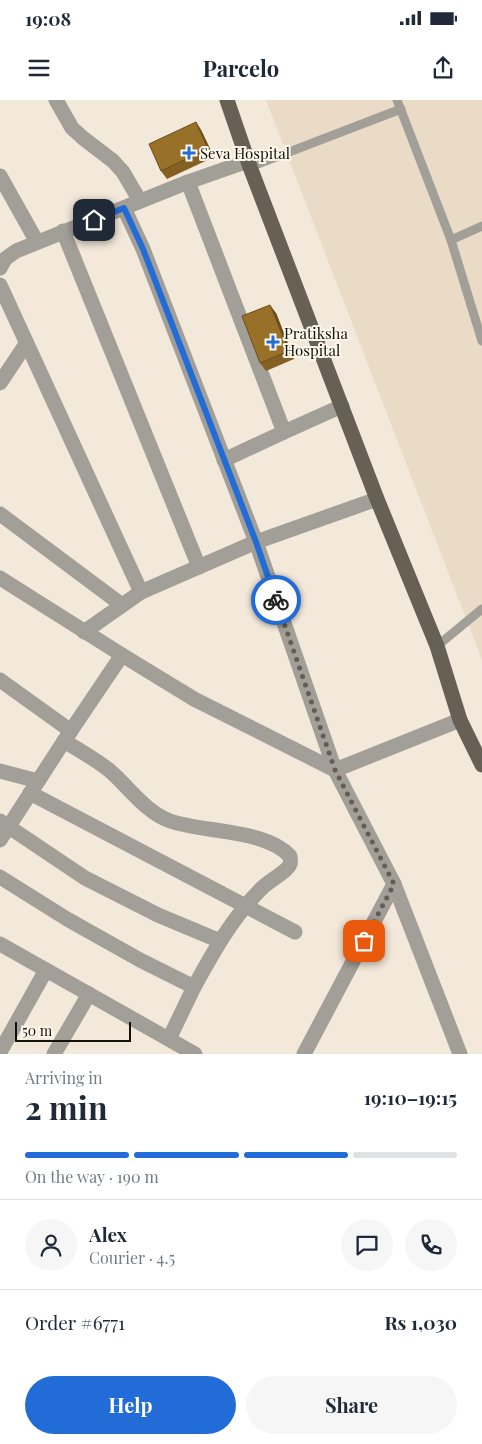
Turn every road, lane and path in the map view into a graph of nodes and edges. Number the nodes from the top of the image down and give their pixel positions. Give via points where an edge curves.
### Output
1 (56, 100) edge
2 (228, 100) edge
3 (399, 104) edge
4 (249, 164) junction
5 (0, 176) edge
6 (188, 182) junction
7 (140, 201) junction
8 (124, 208) junction
9 (482, 226) edge
10 (63, 231) junction
11 (451, 240) junction
12 (37, 242) junction
13 (0, 268) edge
14 (0, 285) edge
15 (6, 311) edge
16 (482, 341) edge
17 (26, 344) junction
18 (0, 383) edge
19 (342, 406) junction
20 (284, 432) junction
21 (224, 460) junction
22 (377, 499) junction
23 (0, 514) edge
24 (256, 542) junction
25 (199, 567) junction
26 (0, 578) edge
27 (141, 592) junction
28 (122, 605) junction
29 (482, 609) edge
30 (84, 632) junction
31 (437, 646) junction
32 (122, 655) junction
33 (0, 680) edge
34 (460, 720) junction
35 (67, 736) junction
36 (482, 765) edge
37 (0, 770) edge
38 (335, 770) junction
39 (34, 787) junction
40 (4, 824) edge
41 (0, 840) edge
42 (0, 877) edge
43 (394, 884) junction
44 (244, 906) junction
45 (295, 932) dead end
46 (220, 941) junction
47 (0, 944) edge
48 (46, 970) junction
49 (194, 987) junction
50 (88, 994) junction
51 (169, 1039) junction
52 (0, 1052) edge
53 (189, 1053) edge
54 (54, 1054) edge
55 (304, 1054) edge
56 (460, 1054) edge

1 - 7 street via 72,128 113,161
2 - 4 main road
3 - 4 lane
3 - 11 lane
4 - 6 street
4 - 19 main road
5 - 12 street
6 - 7 street
6 - 20 street
7 - 8 street
8 - 10 street
8 - 21 street via 143,249
9 - 11 lane
10 - 12 street
10 - 25 street
11 - 16 lane
12 - 13 street via 16,251 5,259
14 - 15 street
15 - 17 street
17 - 18 street
17 - 27 street
19 - 20 street
19 - 22 main road
20 - 21 street
21 - 24 street
22 - 24 street
22 - 31 main road
23 - 28 street
24 - 25 street
24 - 38 street
25 - 27 street
26 - 30 street
27 - 28 street
28 - 30 street
29 - 31 lane
30 - 32 street
31 - 34 main road
32 - 35 street
32 - 38 street via 194,699
33 - 35 street
34 - 36 main road
34 - 38 street
35 - 39 street
35 - 44 street via 156,814 189,826 267,841 290,856 286,870 265,884
37 - 39 street
38 - 43 street
39 - 40 street
39 - 44 street
40 - 41 street
40 - 46 street via 85,878 158,915
42 - 49 street via 66,919
43 - 55 street
43 - 56 street
44 - 45 street
44 - 46 street
46 - 49 street
47 - 48 street
48 - 50 street
48 - 52 street
49 - 51 street
50 - 51 street
50 - 54 street
51 - 53 street

